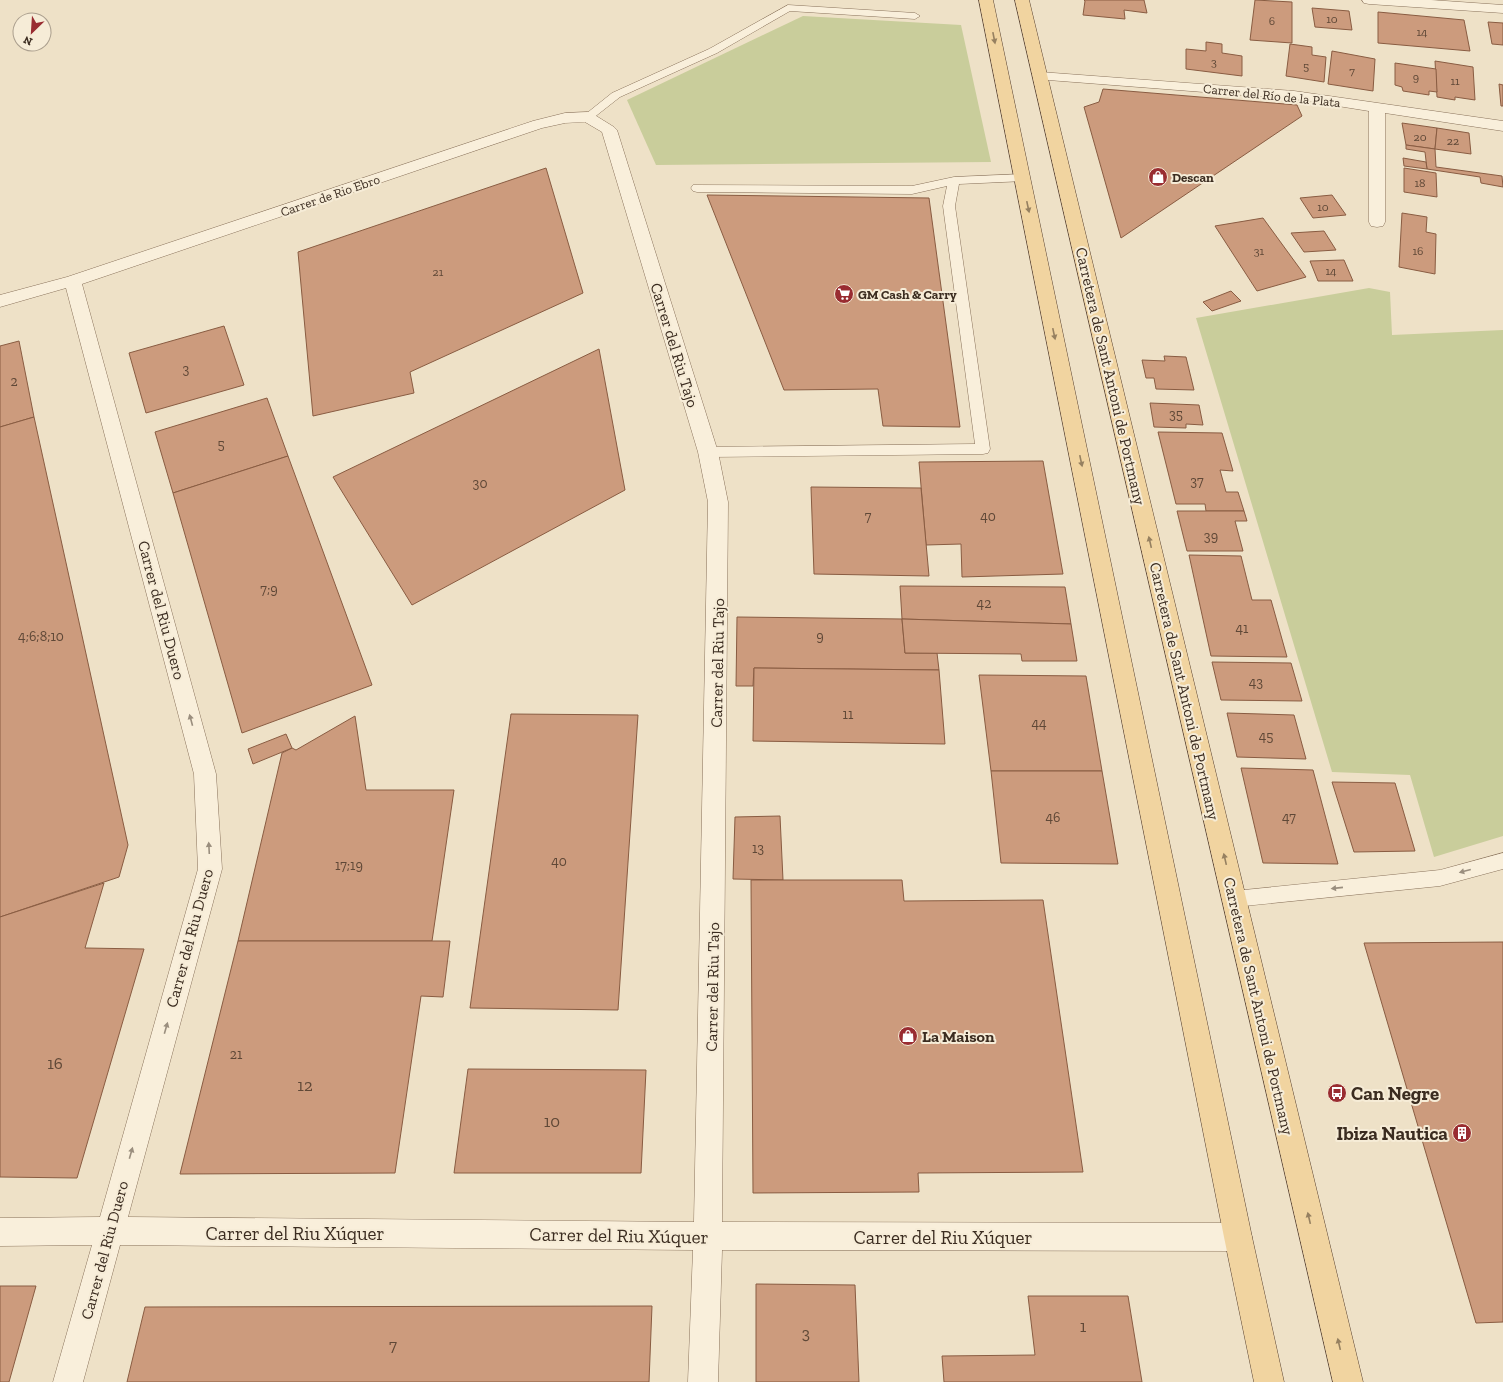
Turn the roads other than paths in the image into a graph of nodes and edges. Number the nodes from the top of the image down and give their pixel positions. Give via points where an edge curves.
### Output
1 (986, 0) edge
2 (1022, 0) edge
3 (1369, 0) edge
4 (1503, 9) edge
5 (915, 16) dead end
6 (1040, 76) junction
7 (1377, 107) junction
8 (588, 118) junction
9 (1503, 126) edge
10 (1022, 178) junction
11 (954, 181) junction
12 (696, 188) dead end
13 (1377, 222) dead end
14 (73, 281) junction
15 (0, 301) edge
16 (708, 452) junction
17 (1503, 861) edge
18 (1234, 898) junction
19 (109, 1231) junction
20 (0, 1232) edge
21 (708, 1236) junction
22 (1238, 1237) junction
23 (68, 1382) edge
24 (703, 1382) edge
25 (1269, 1382) edge
26 (1348, 1382) edge

1 -> 10 main road
2 - 6 main road, Carretera de Sant Antoni de Portmany
3 - 4 street
5 - 8 lane via 788,8 713,51 616,95
6 - 7 street, Carrer del Río de la Plata via 1294,95
18 -> 6 main road, Carretera de Sant Antoni de Portmany
7 - 9 street, Carrer del Río de la Plata
7 - 13 street
8 - 14 street, Carrer de Rio Ebro via 565,118 538,124
8 - 16 street, Carrer del Riu Tajo via 610,130
10 - 11 lane
10 -> 22 main road
11 - 12 lane via 912,190
11 - 16 lane via 949,206 983,449
14 - 15 street, Carrer de Rio Ebro
19 -> 14 street, Carrer del Riu Duero via 210,869 205,774
16 - 21 street, Carrer del Riu Tajo via 718,502 718,560
17 -> 18 lane via 1440,878
26 -> 18 main road, Carretera de Sant Antoni de Portmany
19 - 20 street, Carrer del Riu Xúquer
19 - 21 street, Carrer del Riu Xúquer
19 - 23 street, Carrer del Riu Duero
21 - 22 street, Carrer del Riu Xúquer
21 - 24 street, Carrer del Riu Tajo
22 - 25 main road

